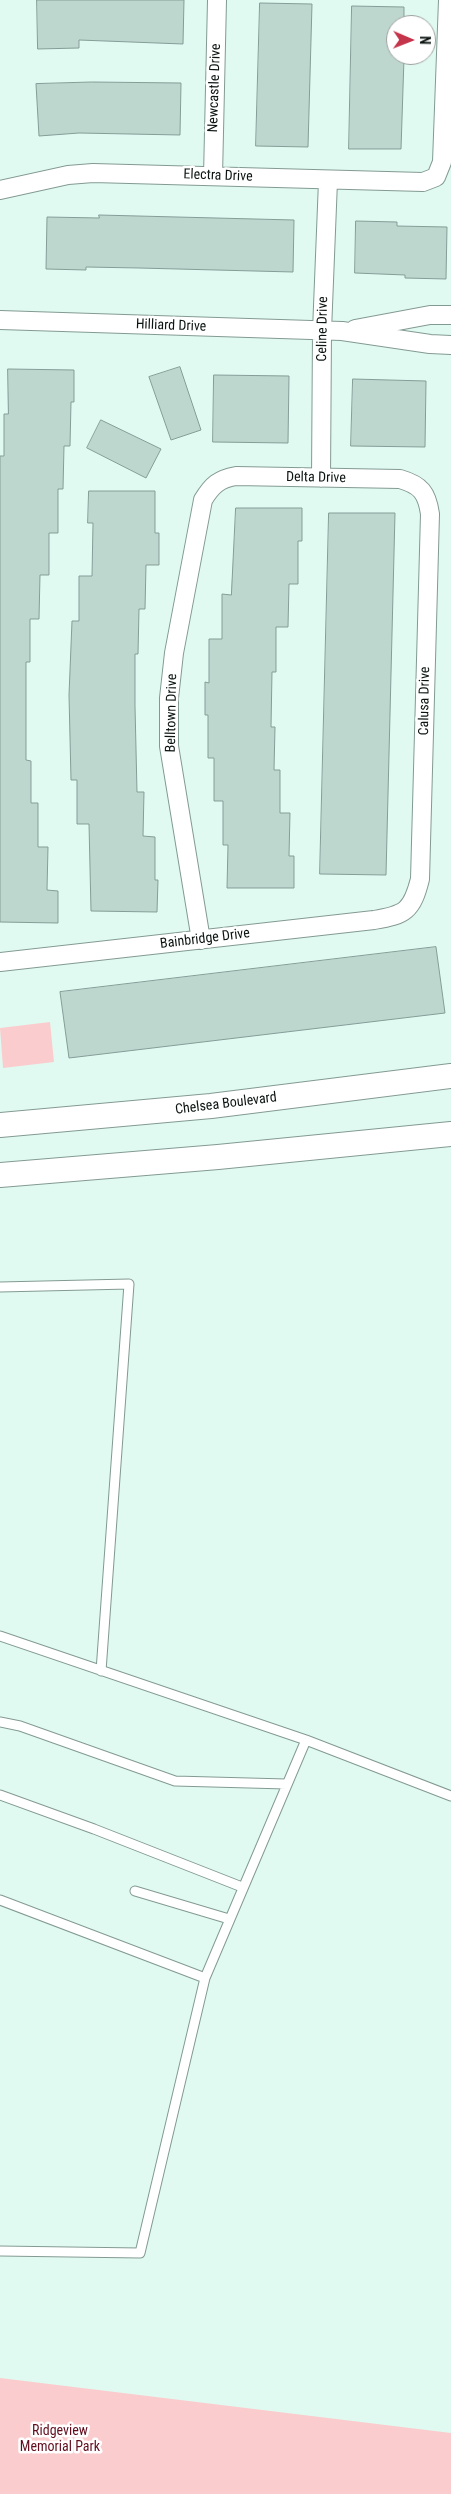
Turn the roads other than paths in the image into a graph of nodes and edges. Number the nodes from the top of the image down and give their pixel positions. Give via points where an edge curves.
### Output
1 (217, 0) edge
2 (448, 0) edge
3 (213, 176) junction
4 (328, 181) junction
5 (0, 190) edge
6 (451, 315) edge
7 (0, 320) edge
8 (322, 331) junction
9 (342, 331) junction
10 (451, 345) edge
11 (321, 478) junction
12 (210, 488) joint
13 (424, 490) joint
14 (408, 910) joint
15 (201, 940) junction
16 (0, 962) edge
17 (451, 1076) edge
18 (0, 1126) edge
19 (451, 1134) edge
20 (0, 1175) edge
21 (0, 1287) edge
22 (0, 1636) edge
23 (101, 1671) junction
24 (0, 1722) edge
25 (306, 1740) junction
26 (286, 1784) junction
27 (0, 1795) edge
28 (451, 1796) edge
29 (242, 1887) junction
30 (135, 1891) dead end
31 (0, 1900) edge
32 (229, 1919) junction
33 (205, 1978) junction
34 (0, 2251) edge

1 - 3 street, Newcastle Drive
2 - 4 street, Electra Drive via 442,162 436,177 408,183
3 - 4 street, Electra Drive
3 - 5 street, Electra Drive via 92,173
4 - 8 street, Celine Drive
6 - 9 street, Hilliard Drive via 430,315
7 - 8 street, Hilliard Drive
8 - 9 street, Hilliard Drive
8 - 11 street, Celine Drive
9 - 10 street, Hilliard Drive
11 - 12 street, Delta Drive via 236,476 220,479
11 - 13 street, Delta Drive via 400,479
12 - 15 street, Belltown Drive via 202,508 174,654 169,708 169,746
13 - 14 street, Calusa Drive via 430,514 420,879 416,897
14 - 15 street, Bainbridge Drive via 393,917
15 - 16 street, Bainbridge Drive
17 - 18 main road, Chelsea Boulevard via 203,1107
19 - 20 main road
21 - 23 lane via 129,1284
22 - 23 lane
23 - 25 lane
24 - 26 lane via 20,1726 175,1782
25 - 26 lane
25 - 28 lane
26 - 29 lane
27 - 29 lane via 94,1828
29 - 32 lane
30 - 32 lane
31 - 33 lane
32 - 33 lane
33 - 34 lane via 140,2253

